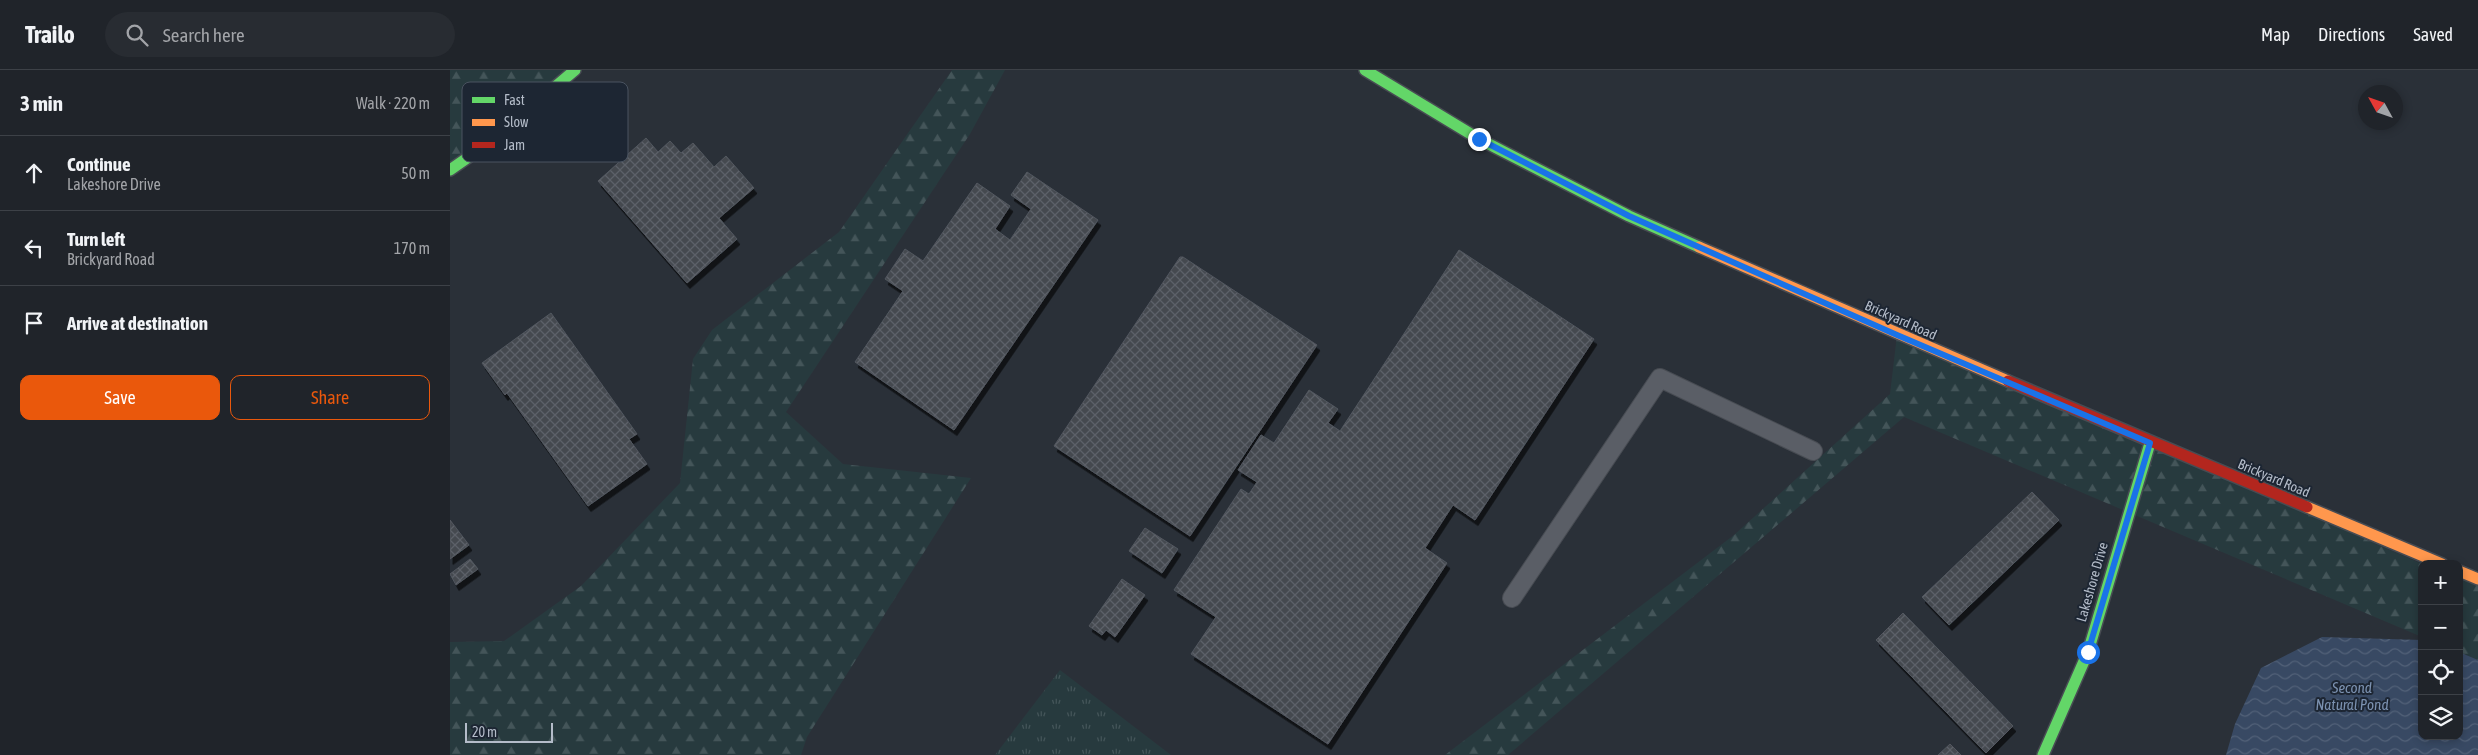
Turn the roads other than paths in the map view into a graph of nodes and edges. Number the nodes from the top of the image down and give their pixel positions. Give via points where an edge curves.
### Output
1 (575, 70) edge
2 (1366, 70) edge
3 (561, 82) edge
4 (462, 162) edge
5 (450, 170) edge
6 (2150, 443) junction
7 (1813, 452) dead end
8 (2432, 560) edge
9 (2463, 573) edge
10 (2478, 579) edge
11 (1512, 598) dead end
12 (2043, 755) edge

1 - 3 street
2 - 6 street, Brickyard Road via 1479,139 1629,216
4 - 5 street
6 - 8 street, Brickyard Road
6 - 12 street, Lakeshore Drive via 2088,652
7 - 11 lane via 1660,378
9 - 10 street

